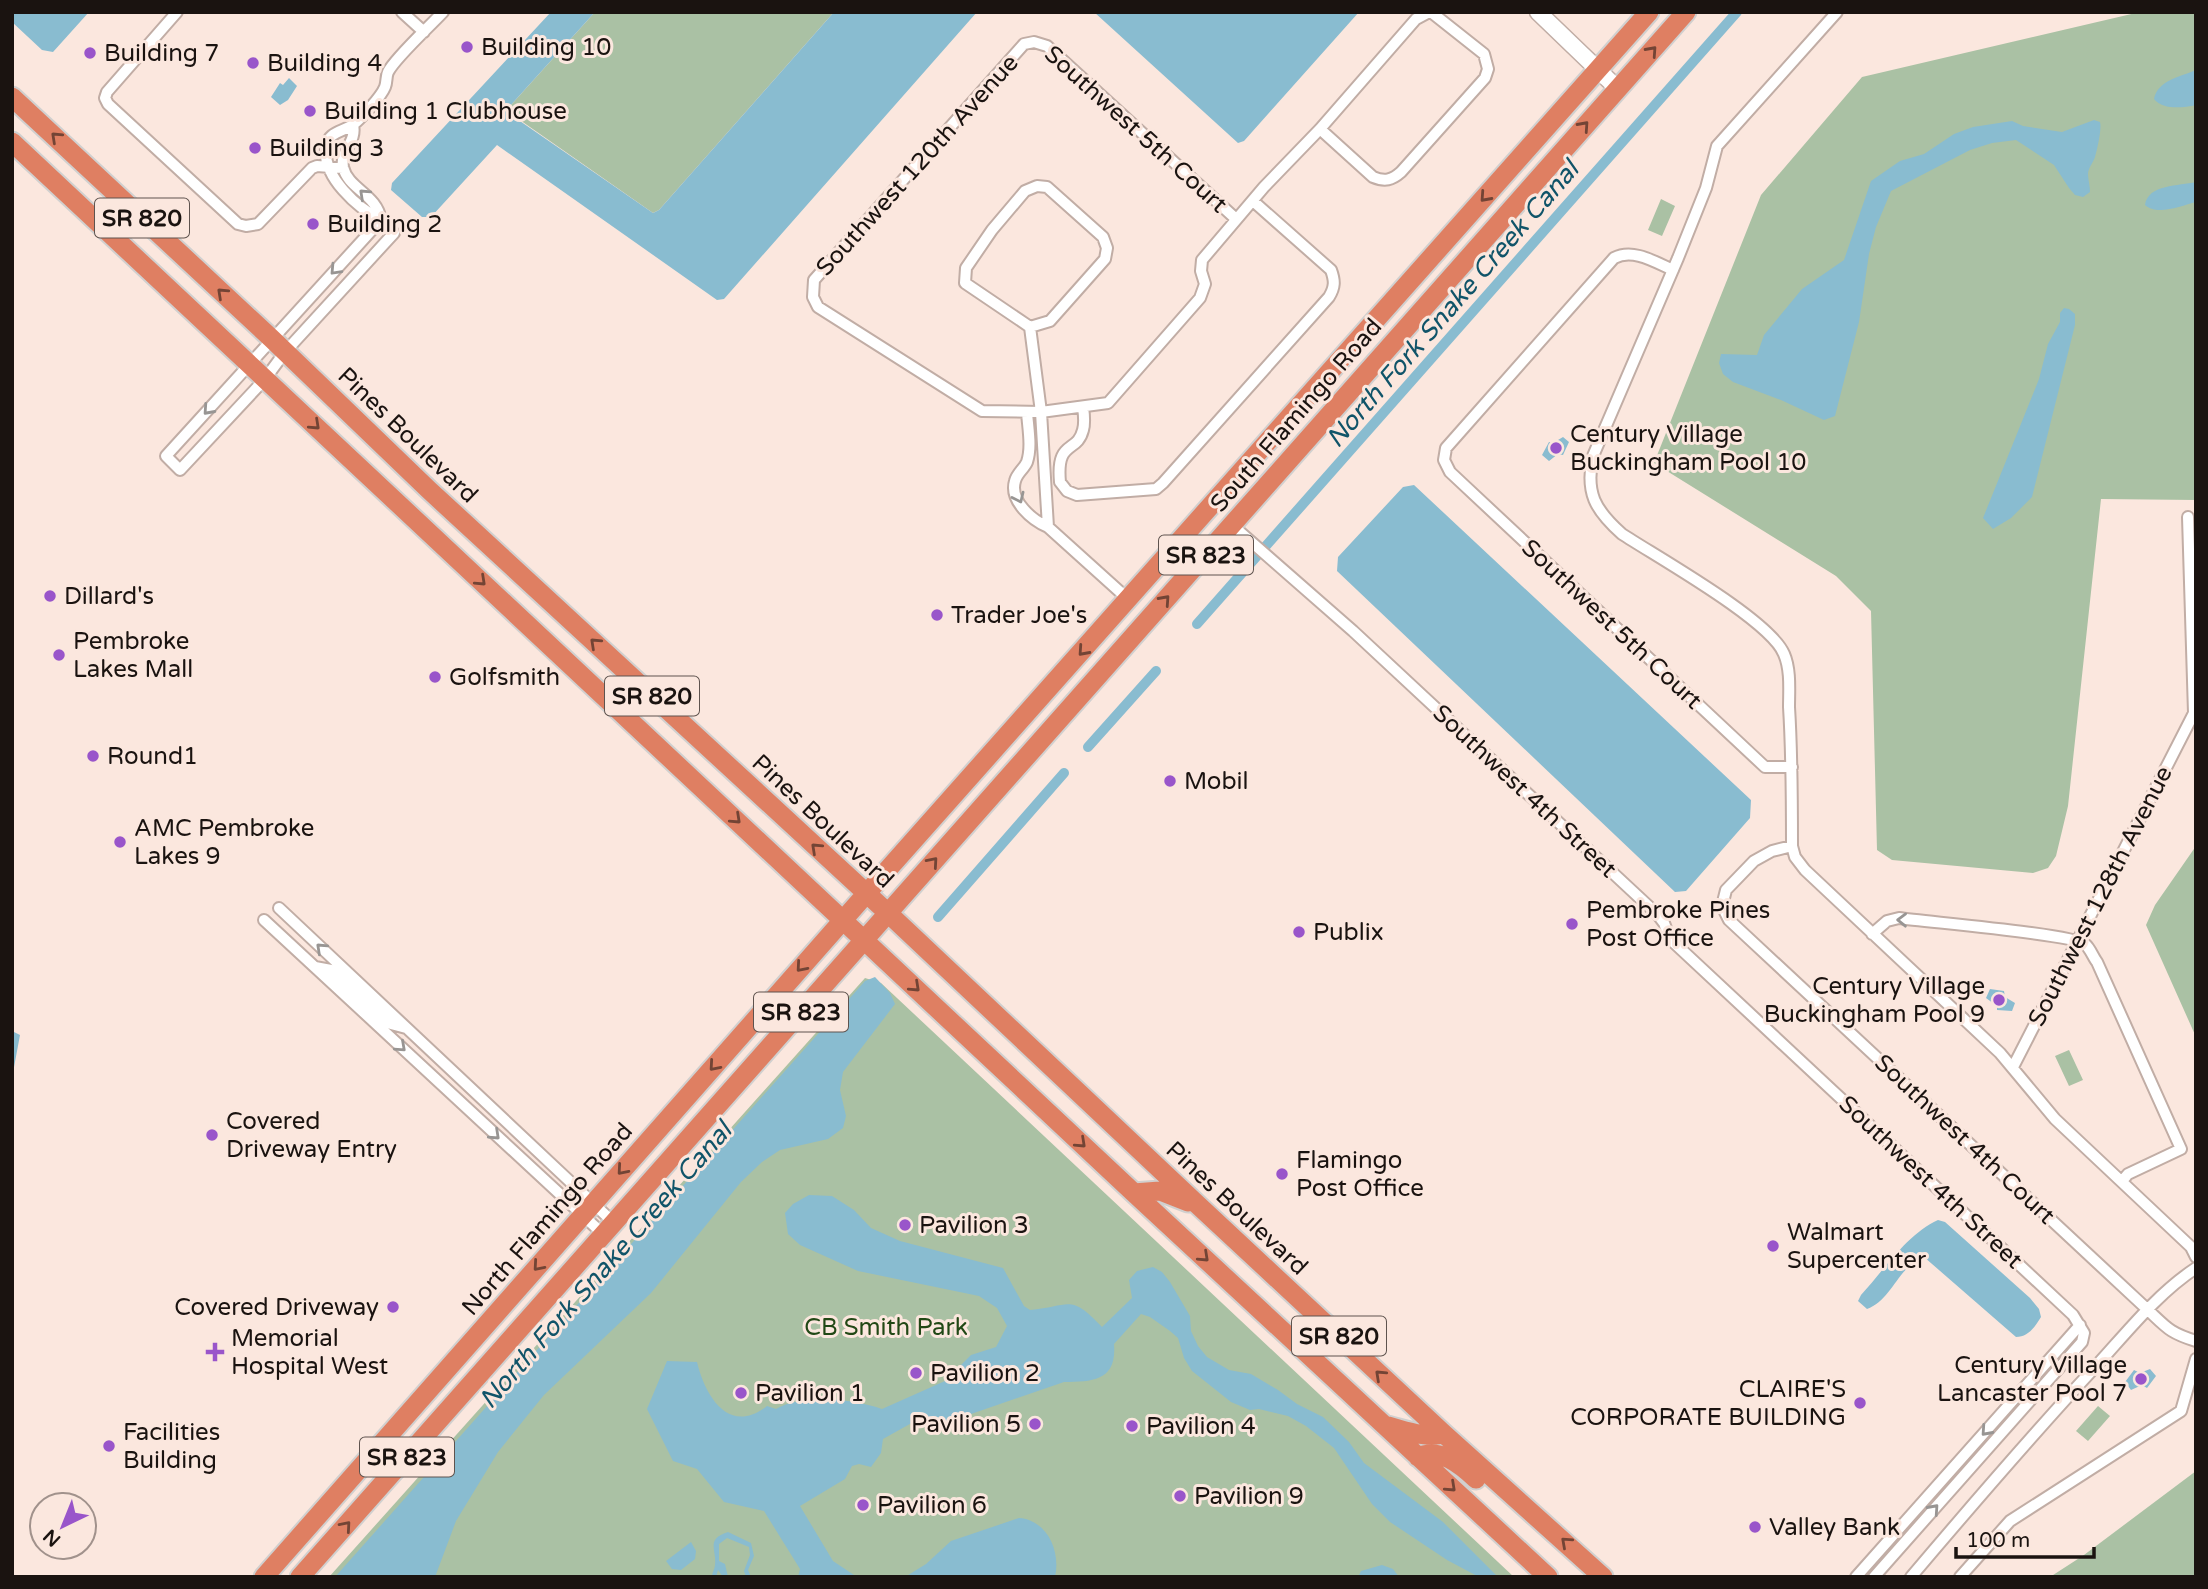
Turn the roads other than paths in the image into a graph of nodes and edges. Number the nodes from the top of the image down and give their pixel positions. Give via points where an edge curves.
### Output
1 (177, 12) edge
2 (402, 12) edge
3 (443, 12) edge
4 (1430, 12) edge
5 (1538, 12) edge
6 (1649, 12) edge
7 (1686, 12) edge
8 (1838, 12) edge
9 (424, 32) junction
10 (1034, 42) joint
11 (1598, 70) junction
12 (1618, 89) junction
13 (12, 97) edge
14 (353, 125) junction
15 (1320, 129) junction
16 (12, 142) edge
17 (329, 166) junction
18 (343, 168) junction
19 (1253, 201) junction
20 (1236, 219) junction
21 (382, 220) junction
22 (394, 233) dead end
23 (1673, 270) junction
24 (1030, 327) junction
25 (278, 345) junction
26 (250, 364) junction
27 (265, 379) junction
28 (1083, 407) junction
29 (1027, 412) junction
30 (1041, 412) junction
31 (2188, 517) dead end
32 (1232, 525) junction
33 (1048, 527) junction
34 (1129, 600) junction
35 (1047, 734) junction
36 (1792, 767) junction
37 (1792, 846) junction
38 (866, 894) junction
39 (279, 908) dead end
40 (888, 914) junction
41 (264, 920) dead end
42 (843, 920) junction
43 (1872, 934) junction
44 (865, 940) junction
45 (2078, 941) junction
46 (340, 985) junction
47 (407, 1028) junction
48 (2013, 1067) junction
49 (2122, 1181) junction
50 (1134, 1193) junction
51 (1199, 1206) junction
52 (588, 1209) junction
53 (608, 1228) junction
54 (2196, 1257) edge
55 (2196, 1268) edge
56 (2148, 1310) junction
57 (2080, 1325) junction
58 (2196, 1341) edge
59 (2196, 1359) edge
60 (1383, 1424) junction
61 (1444, 1434) junction
62 (1418, 1457) junction
63 (1529, 1508) junction
64 (264, 1577) edge
65 (300, 1577) edge
66 (1548, 1577) edge
67 (1603, 1577) edge
68 (1856, 1577) edge
69 (1874, 1577) edge
70 (1911, 1577) edge
71 (1960, 1577) edge

1 - 17 street via 107,92 108,104 238,225 258,224 307,172
2 - 9 street
3 - 9 street
4 - 15 street via 1416,19
4 - 15 street via 1479,49 1488,69 1485,78 1395,178 1381,181 1373,177
5 - 11 street
6 - 11 highway, South Flamingo Road / SR 823
12 -> 7 highway, South Flamingo Road / SR 823
8 - 23 street via 1717,146 1706,188
9 - 14 street via 387,73 385,87
10 - 20 street, Southwest 5th Court via 1047,46
10 - 29 street, Southwest 120th Avenue via 1024,44 814,280 813,297 818,307 982,411
11 - 12 street
11 -> 34 highway, South Flamingo Road / SR 823
32 -> 12 highway, South Flamingo Road / SR 823
25 -> 13 highway, Pines Boulevard / SR 820
14 - 17 street via 334,133 327,143
14 - 18 street via 354,139 343,157
15 - 19 street
16 - 26 highway, SR 820
17 - 18 street
17 - 21 street via 340,188 365,212
21 -> 18 street via 379,209
19 - 20 street
19 - 28 street via 1331,270 1335,280 1329,297 1156,489 1077,495 1067,491 1060,482 1060,459 1080,438
20 - 28 street via 1202,260 1205,284 1200,298 1108,403
21 -> 25 street
22 - 25 street
23 - 36 street via 1593,456 1589,475 1593,500 1622,534 1749,616 1775,639 1788,674
23 - 36 street, Southwest 5th Court via 1632,253 1614,258 1446,448 1444,460 1450,472 1765,767
24 - 24 street via 1050,321 1105,259 1107,248 1103,236 1047,187 1037,186 1026,191 992,230 966,268 965,283
24 - 30 street
25 - 26 street
25 - 27 street
38 -> 25 highway, Pines Boulevard / SR 820
26 - 27 highway, SR 820
26 -> 27 street via 166,456 180,470
27 -> 42 highway, SR 820
28 - 30 street
29 - 30 street
29 -> 33 street via 1028,455 1014,489 1025,510
30 - 33 street
31 - 45 street, Southwest 128th Avenue via 2194,710
35 -> 32 highway, South Flamingo Road / SR 823
32 - 57 street, Southwest 4th Street via 1372,648 1658,915 1670,939
33 - 34 street
34 - 35 highway via 1128,624 1059,701
34 -> 38 highway, South Flamingo Road / SR 823
40 -> 35 highway, South Flamingo Road / SR 823
36 - 37 street
37 - 43 street via 1805,870
37 - 56 street, Southwest 4th Court via 1754,862 1726,891 1723,906 1729,920
38 - 40 highway, Pines Boulevard / SR 820
38 - 42 highway, North Flamingo Road / SR 823
47 -> 39 street
40 - 44 highway, North Flamingo Road / SR 823
40 - 51 highway, Pines Boulevard / SR 820
41 - 46 street
42 - 44 highway, SR 820
42 -> 52 highway, North Flamingo Road / SR 823
45 -> 43 street via 1892,919
43 - 48 street
44 -> 50 highway, SR 820
44 - 53 highway, North Flamingo Road / SR 823
45 - 48 street, Southwest 128th Avenue
45 - 49 street via 2096,962 2181,1149
46 - 47 street via 383,1019
46 -> 52 street
47 - 52 street
48 - 49 street via 2055,1119
49 - 54 street
50 - 51 highway via 1160,1191
50 -> 60 highway, SR 820
61 -> 51 highway, Pines Boulevard / SR 820
52 - 53 street
52 -> 64 highway, North Flamingo Road / SR 823
65 -> 53 highway, North Flamingo Road / SR 823
55 - 56 street
56 - 58 street, Southwest 4th Court via 2170,1332
56 - 70 street via 2034,1433
57 -> 68 street
69 -> 57 street via 2082,1342
59 - 71 street via 2181,1411 2010,1521
60 - 61 highway via 1417,1434
60 - 62 highway, SR 820
61 - 63 highway, Pines Boulevard / SR 820
62 - 63 highway via 1449,1458 1511,1509
62 -> 66 highway, SR 820
67 -> 63 highway, Pines Boulevard / SR 820

